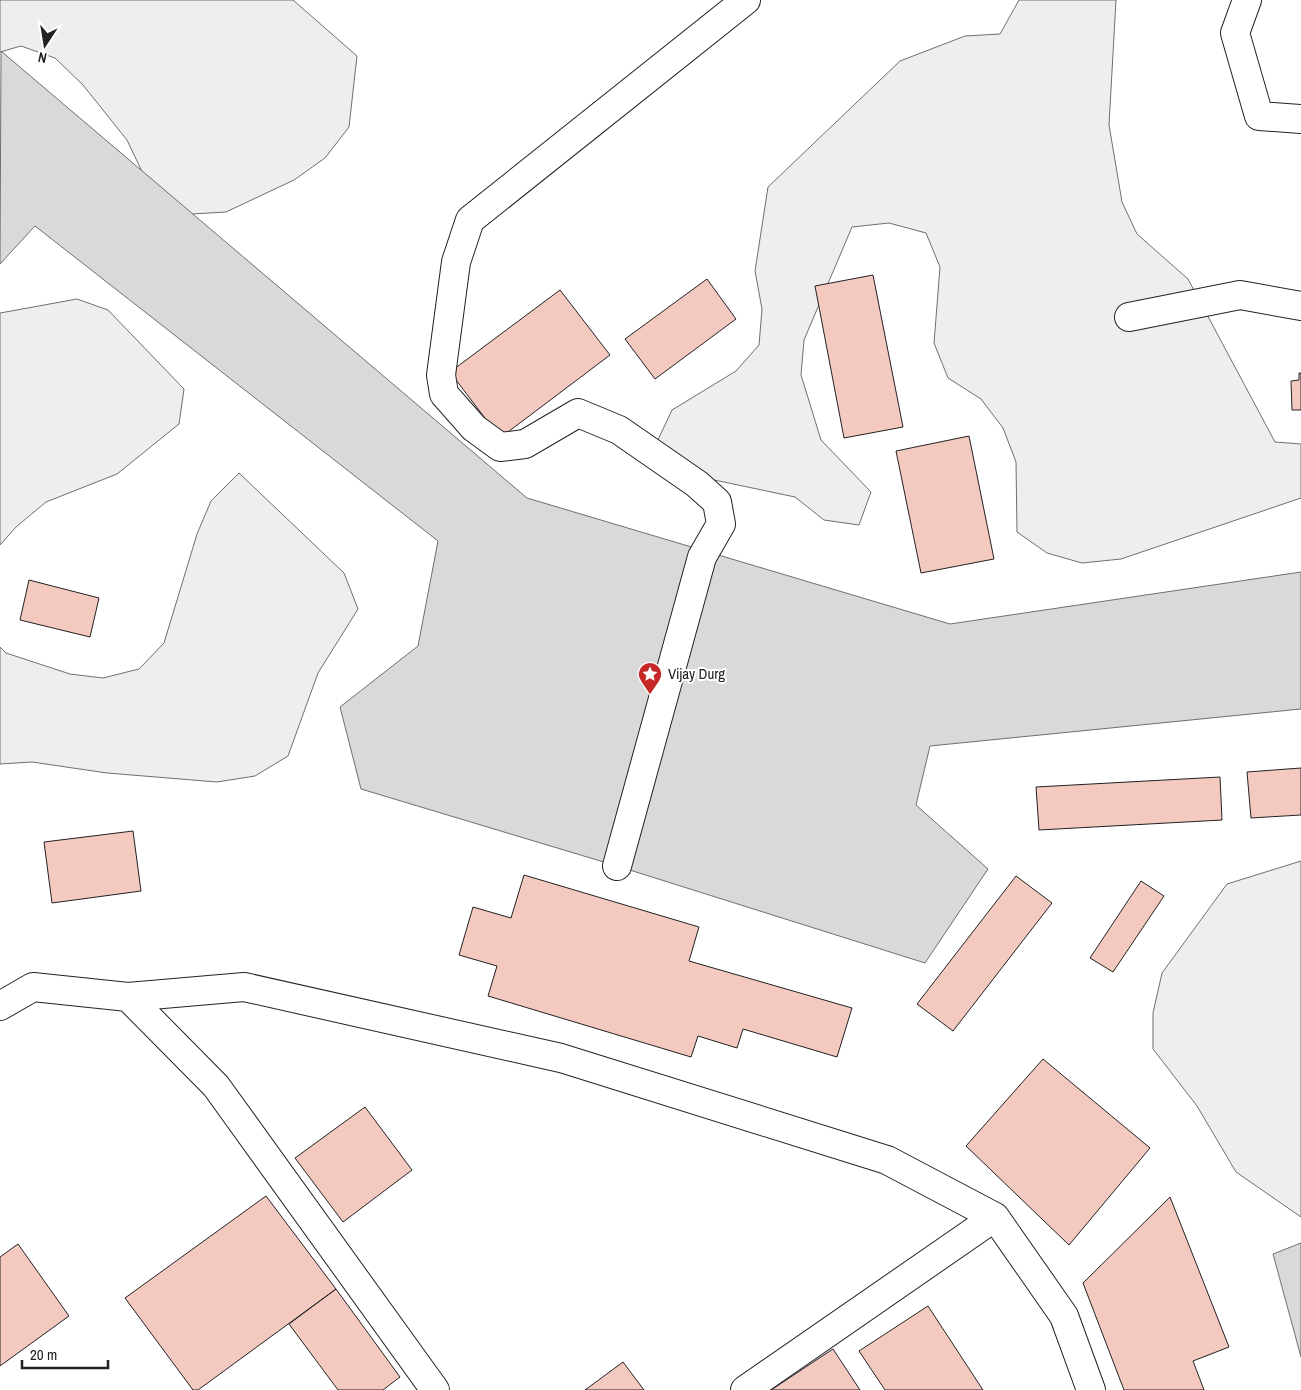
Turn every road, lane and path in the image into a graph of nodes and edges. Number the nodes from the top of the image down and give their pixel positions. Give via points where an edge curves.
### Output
1 (746, 0) edge
2 (1247, 0) edge
3 (1301, 118) edge
4 (1301, 306) edge
5 (1129, 317) dead end
6 (617, 866) dead end
7 (128, 997) junction
8 (0, 1006) edge
9 (995, 1216) junction
10 (435, 1390) edge
11 (745, 1390) edge
12 (1092, 1390) edge

1 - 6 lane via 470,220 456,262 441,376 444,394 474,428 500,447 525,444 578,413 619,430 697,484 717,502 722,524 702,556
2 - 3 lane via 1235,33 1259,116
4 - 5 lane via 1240,295
7 - 8 lane via 32,987
7 - 9 lane via 244,987 561,1058 887,1160
7 - 10 lane via 216,1086
9 - 11 lane
9 - 12 lane via 1064,1316

